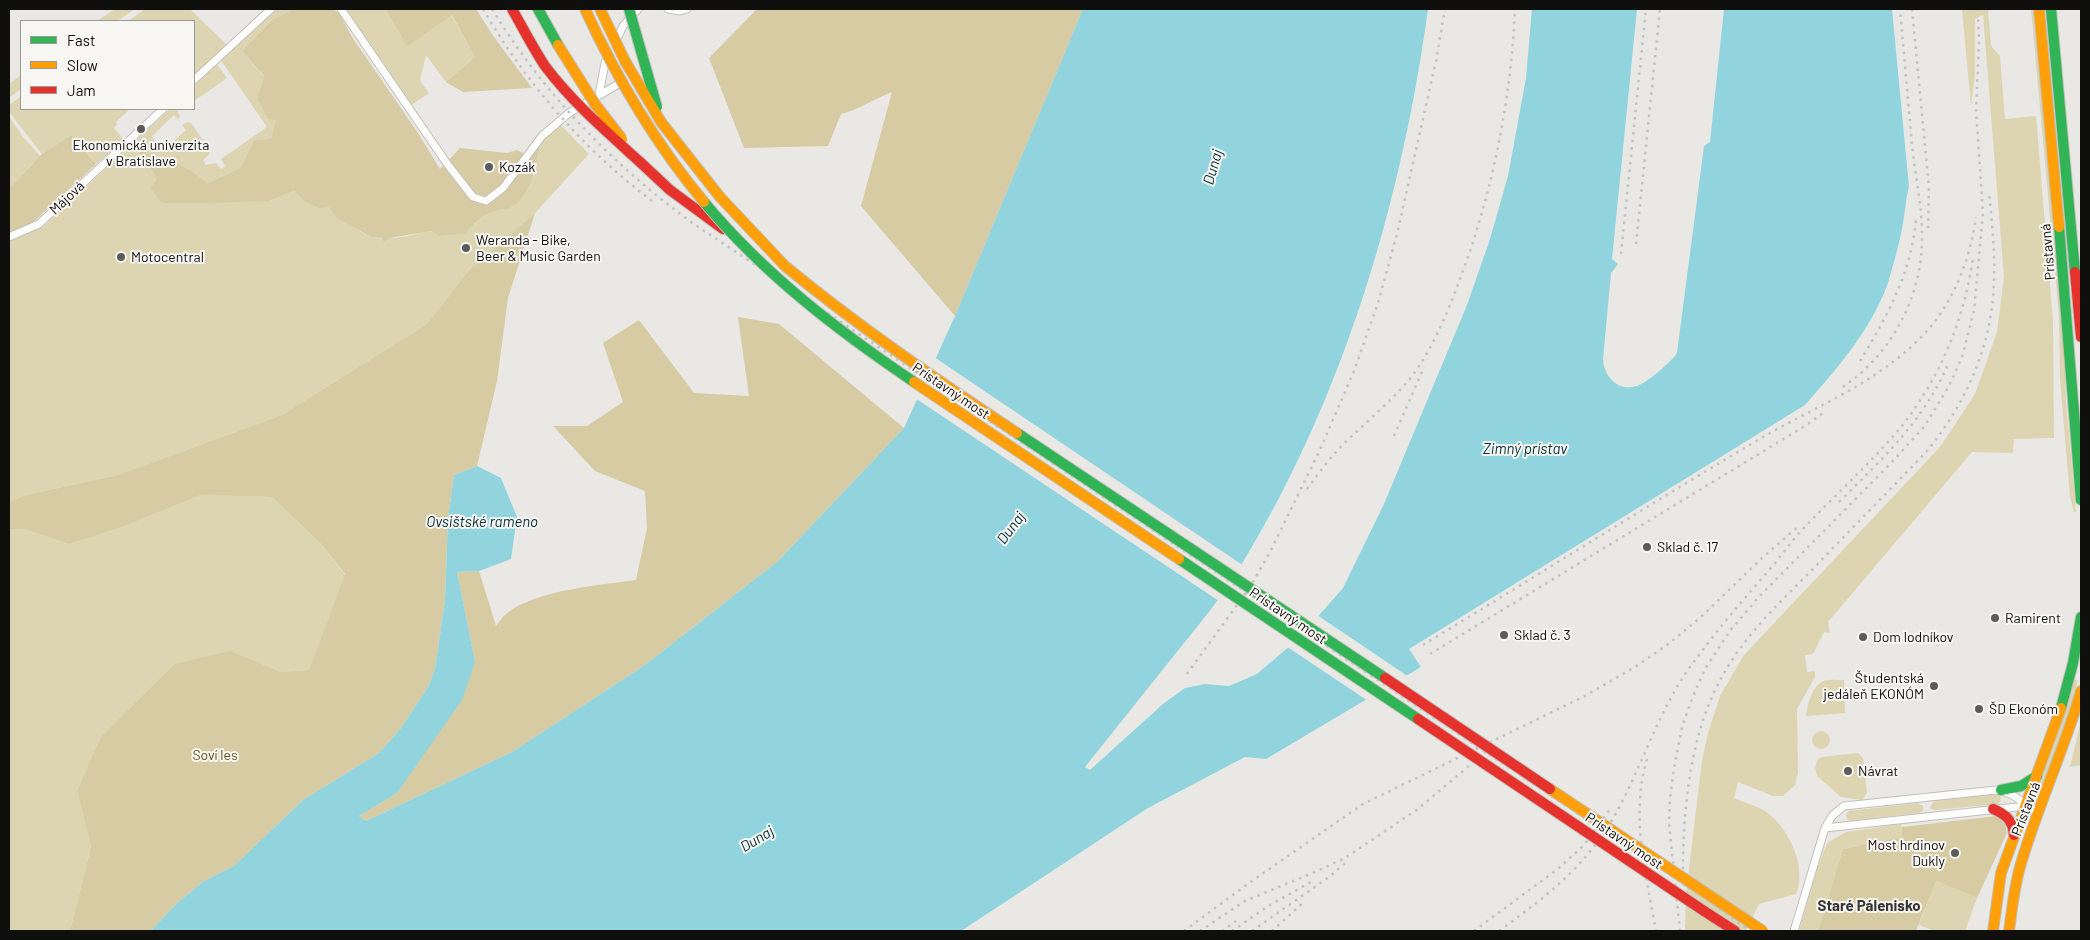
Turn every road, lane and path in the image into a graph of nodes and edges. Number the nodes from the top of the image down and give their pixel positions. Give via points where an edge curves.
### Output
1 (272, 9) edge
2 (341, 9) edge
3 (512, 9) edge
4 (538, 9) edge
5 (585, 9) edge
6 (600, 9) edge
7 (629, 9) edge
8 (638, 9) edge
9 (668, 9) edge
10 (687, 9) edge
11 (2039, 9) edge
12 (2050, 9) edge
13 (195, 79) edge
14 (620, 83) dead end
15 (599, 95) junction
16 (162, 110) edge
17 (661, 122) junction
18 (640, 162) junction
19 (9, 237) edge
20 (735, 238) junction
21 (2081, 336) edge
22 (2081, 495) edge
23 (2081, 617) edge
24 (2077, 664) edge
25 (2081, 696) edge
26 (2038, 775) junction
27 (2001, 790) junction
28 (2026, 806) junction
29 (1993, 809) junction
30 (2039, 812) junction
31 (1824, 828) junction
32 (2014, 836) junction
33 (1735, 931) edge
34 (1763, 931) edge
35 (1794, 931) edge
36 (1993, 931) edge
37 (2009, 931) edge

1 - 13 street
2 - 15 street via 473,197 486,201 503,188 542,136 569,113
3 - 18 main road, bridge via 533,46 561,84 582,109
4 - 18 main road, bridge via 595,104
5 - 20 main road, bridge via 613,69 648,129 692,189
6 - 17 main road, bridge via 625,61
7 - 17 main road, bridge
8 - 15 street via 623,26 605,63
9 - 10 street
11 - 22 main road, Prístavná
12 - 21 main road, Prístavná
14 - 15 street
16 - 19 street, Májová via 39,224
17 - 34 main road, Prístavný most, bridge via 731,211 786,266 876,338
18 - 20 main road, bridge via 670,190
20 - 33 main road, Prístavný most, bridge via 776,278 908,378
23 - 24 main road, Prístavná
24 - 26 main road, Prístavná
25 - 30 main road, Prístavná
26 - 27 main road via 2021,786
26 - 28 main road, Prístavná
27 - 28 street, Prístavná via 2016,796
27 - 31 street via 1844,806
28 - 29 street, Prístavná
28 - 30 street
28 - 32 main road, Prístavná
29 - 31 street, Prístavná
29 - 32 main road via 2009,818
30 - 37 main road, Prístavná via 2020,864
31 - 35 street
32 - 36 main road, Prístavná via 2001,872

